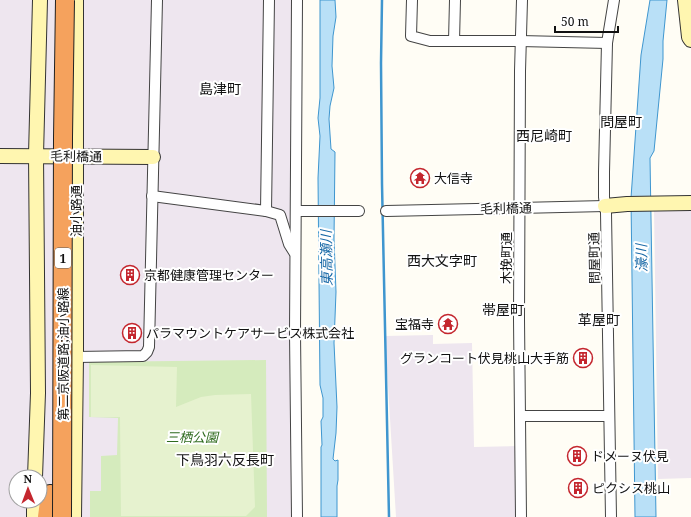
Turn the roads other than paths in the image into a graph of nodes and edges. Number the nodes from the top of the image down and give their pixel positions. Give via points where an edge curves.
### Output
1 (40, 0) edge
2 (53, 0) edge
3 (65, 0) edge
4 (76, 0) edge
5 (157, 0) edge
6 (269, 0) edge
7 (297, 0) edge
8 (412, 0) edge
9 (455, 0) edge
10 (522, 0) edge
11 (614, 0) edge
12 (687, 7) edge
13 (691, 40) edge
14 (454, 41) junction
15 (520, 41) junction
16 (607, 43) junction
17 (36, 155) junction
18 (0, 156) edge
19 (76, 156) junction
20 (152, 157) junction
21 (152, 196) junction
22 (691, 203) edge
23 (605, 206) junction
24 (520, 208) junction
25 (266, 211) junction
26 (298, 211) junction
27 (357, 211) dead end
28 (386, 211) dead end
29 (295, 254) junction
30 (76, 357) junction
31 (520, 416) junction
32 (609, 416) junction
33 (35, 469) edge
34 (49, 496) edge
35 (34, 517) edge
36 (48, 517) edge
37 (63, 517) edge
38 (74, 517) edge
39 (297, 517) edge
40 (521, 517) edge
41 (611, 517) edge

1 - 17 street
2 - 34 highway, 第二京阪道路;油小路線 / 1
3 - 34 highway, 第二京阪道路;油小路線 / 1, bridge via 63,137
4 - 19 street, 油小路通
5 - 20 street
6 - 25 street
7 - 26 street
8 - 14 street via 411,36 430,41
9 - 14 street
10 - 15 street, 木挽町通
11 - 16 street, 問屋町通
12 - 13 street
14 - 15 street
15 - 16 street
15 - 24 street, 木挽町通
16 - 23 street, 問屋町通
17 - 18 street, 毛利橋通
17 - 19 street, 毛利橋通
17 - 33 street via 38,393
19 - 20 street, 毛利橋通
19 - 30 street, 油小路通
20 - 21 street
21 - 25 street
21 - 30 street via 147,352 143,356
22 - 23 street, 毛利橋通
23 - 24 street, 毛利橋通
23 - 32 street, 問屋町通
24 - 28 street, 毛利橋通
24 - 31 street, 木挽町通
25 - 29 street via 280,215 289,244
26 - 27 street
26 - 29 street
29 - 39 street
30 - 38 street, 油小路通
31 - 32 street
31 - 40 street, 木挽町通
32 - 41 street, 問屋町通
34 - 35 street
34 - 36 highway, 第二京阪道路;油小路線 / 1
34 - 37 highway, 第二京阪道路;油小路線 / 1, bridge

